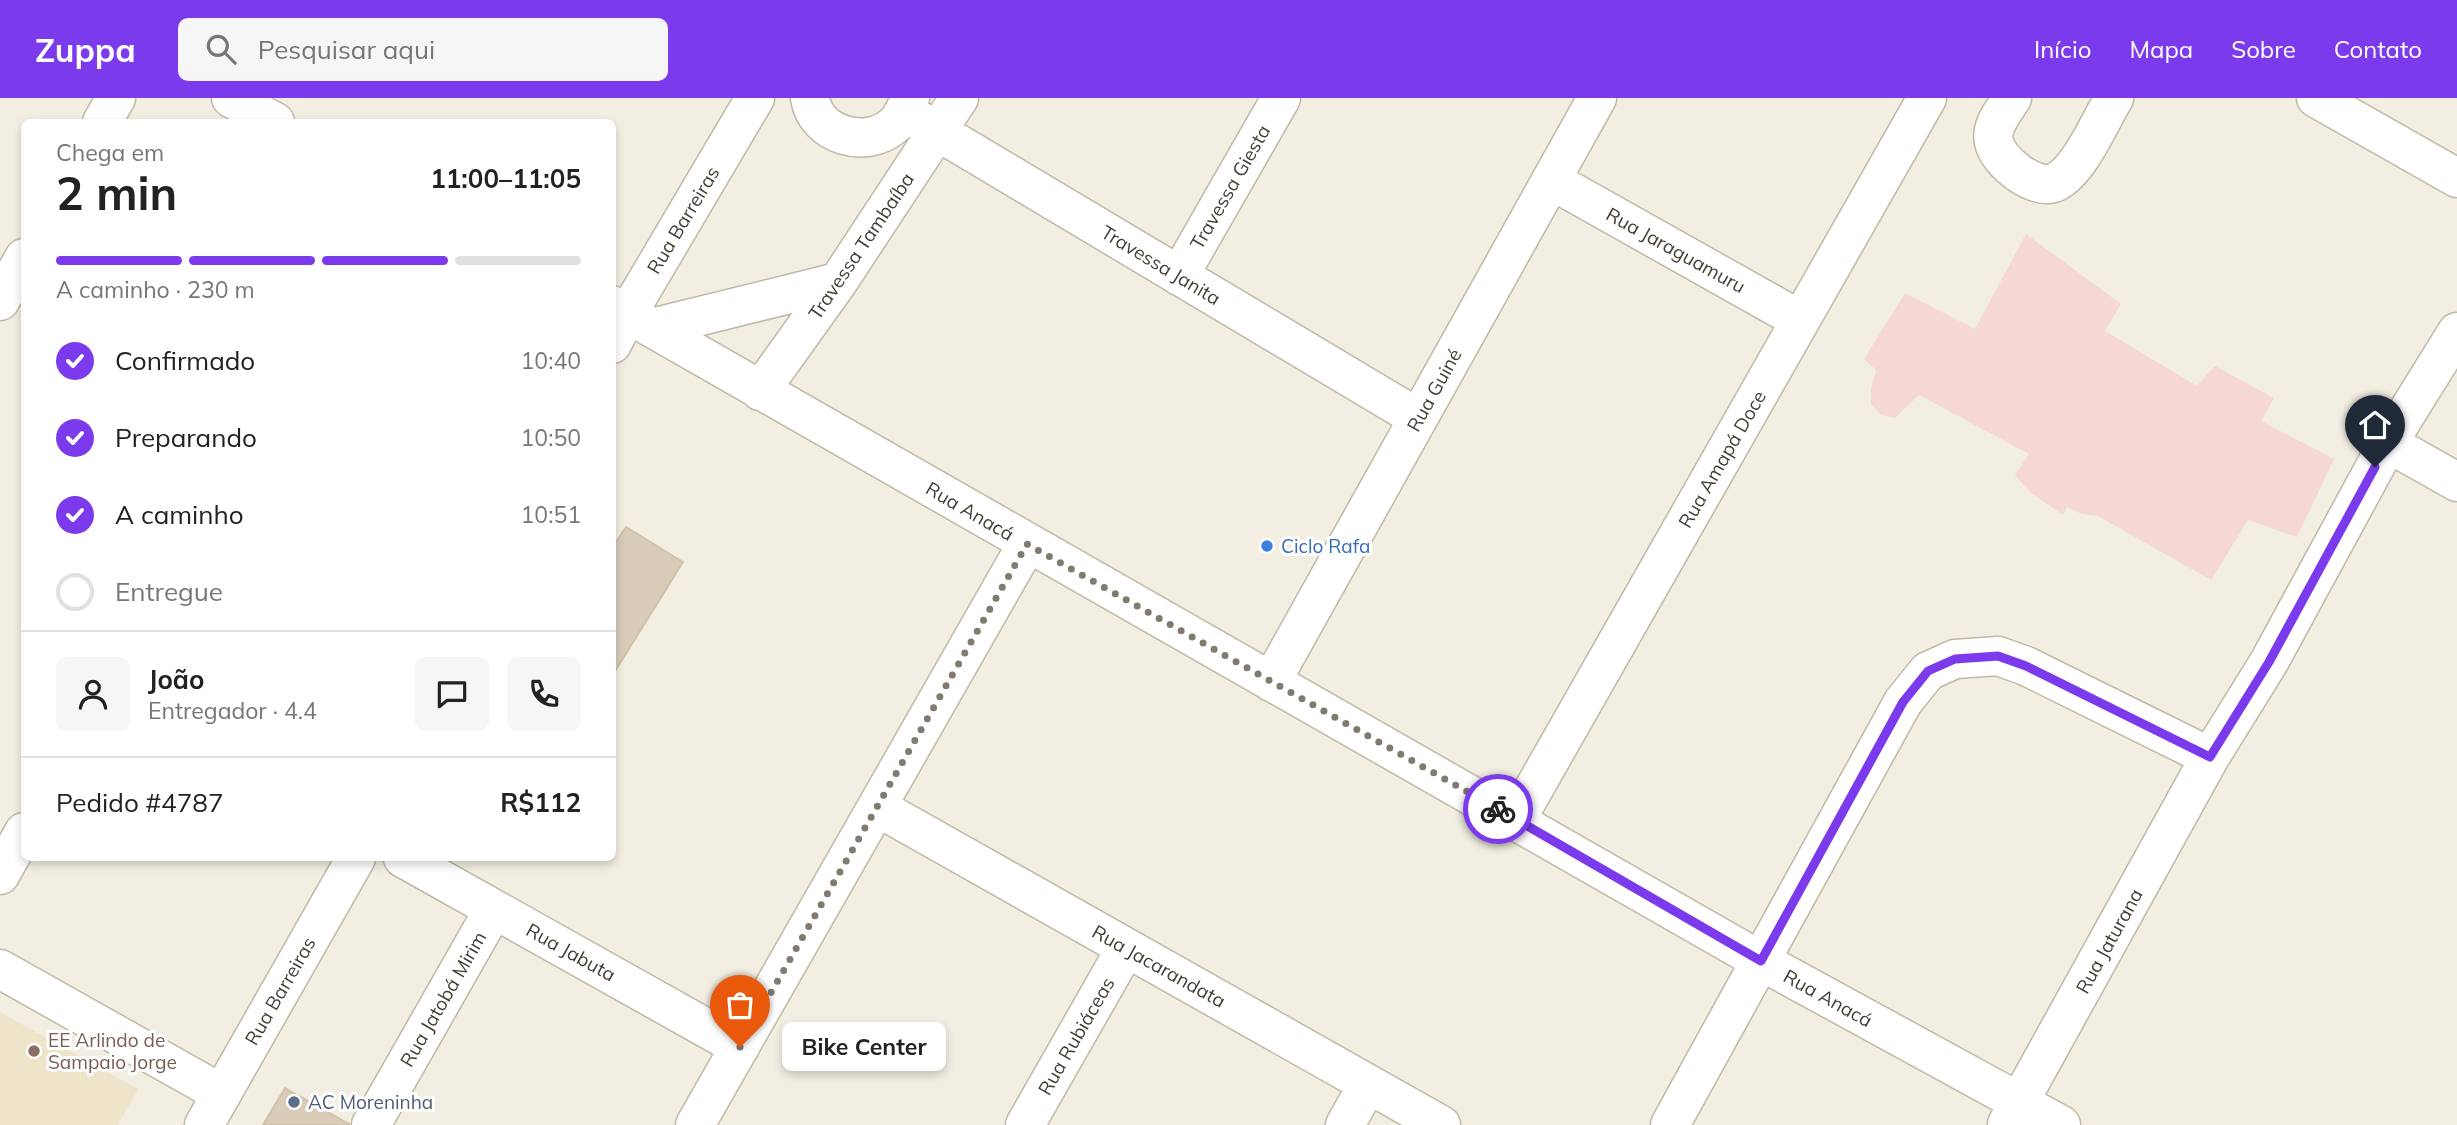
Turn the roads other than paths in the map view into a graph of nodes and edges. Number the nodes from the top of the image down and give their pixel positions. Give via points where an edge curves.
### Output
1 (116, 98) edge
2 (231, 98) edge
3 (755, 98) edge
4 (810, 98) edge
5 (959, 98) edge
6 (1280, 98) edge
7 (1597, 98) edge
8 (1927, 98) edge
9 (2012, 98) edge
10 (2114, 98) edge
11 (2316, 98) edge
12 (917, 114) edge
13 (104, 119) edge
14 (270, 119) edge
15 (2457, 178) edge
16 (1551, 180) junction
17 (21, 263) edge
18 (1179, 276) junction
19 (838, 282) junction
20 (0, 301) edge
21 (1800, 320) junction
22 (626, 323) edge
23 (2457, 332) edge
24 (760, 391) junction
25 (1418, 418) junction
26 (2388, 443) junction
27 (2457, 482) edge
28 (1027, 544) junction
29 (1271, 682) junction
30 (2210, 757) junction
31 (877, 807) junction
32 (1517, 820) junction
33 (21, 837) edge
34 (354, 861) edge
35 (407, 861) edge
36 (0, 875) edge
37 (494, 909) junction
38 (1126, 948) junction
39 (1761, 961) junction
40 (0, 969) edge
41 (740, 1047) junction
42 (1368, 1084) junction
43 (213, 1109) edge
44 (2014, 1114) edge
45 (371, 1125) edge
46 (695, 1125) edge
47 (1025, 1125) edge
48 (1345, 1125) edge
49 (1441, 1125) edge
50 (1670, 1125) edge
51 (2061, 1125) edge

1 - 13 street
2 - 14 street
3 - 22 street, Rua Barreiras
4 - 12 street via 819,119 849,137 881,134
5 - 12 street, Travessa Tambaíba
6 - 18 street, Travessa Giesta
7 - 16 street, Rua Guiné
8 - 21 street, Rua Amapá Doce
9 - 10 street via 1994,128 2001,157 2032,181 2053,184 2070,173
11 - 15 street
12 - 18 street, Travessa Janita
12 - 19 street, Travessa Tambaíba
16 - 21 street, Rua Jaraguamuru
16 - 25 street, Rua Guiné
17 - 20 street
18 - 25 street, Travessa Janita
19 - 22 street
19 - 24 street, Travessa Tambaíba
21 - 32 street, Rua Amapá Doce
22 - 24 street, Rua Anacá
23 - 26 street, Rua Jaturana
24 - 28 street, Rua Anacá
25 - 29 street, Rua Guiné
26 - 27 street
26 - 30 street, Rua Jaturana via 2269,662
28 - 29 street, Rua Anacá
28 - 31 street
29 - 32 street, Rua Anacá
30 - 39 street via 1998,656 1955,659 1928,671 1903,702
30 - 44 street, Rua Jaturana
31 - 38 street, Rua Jacarandata
31 - 41 street
32 - 39 street, Rua Anacá
33 - 36 street
34 - 43 street, Rua Barreiras
35 - 37 street, Rua Jabuta
37 - 41 street, Rua Jabuta
37 - 45 street, Rua Jatobá Mirim
38 - 42 street, Rua Jacarandata
38 - 47 street, Rua Rubiáceas
39 - 44 street, Rua Anacá
39 - 50 street
40 - 43 street
41 - 46 street
42 - 48 street
42 - 49 street, Rua Jacarandata
44 - 51 street, Rua Anacá

